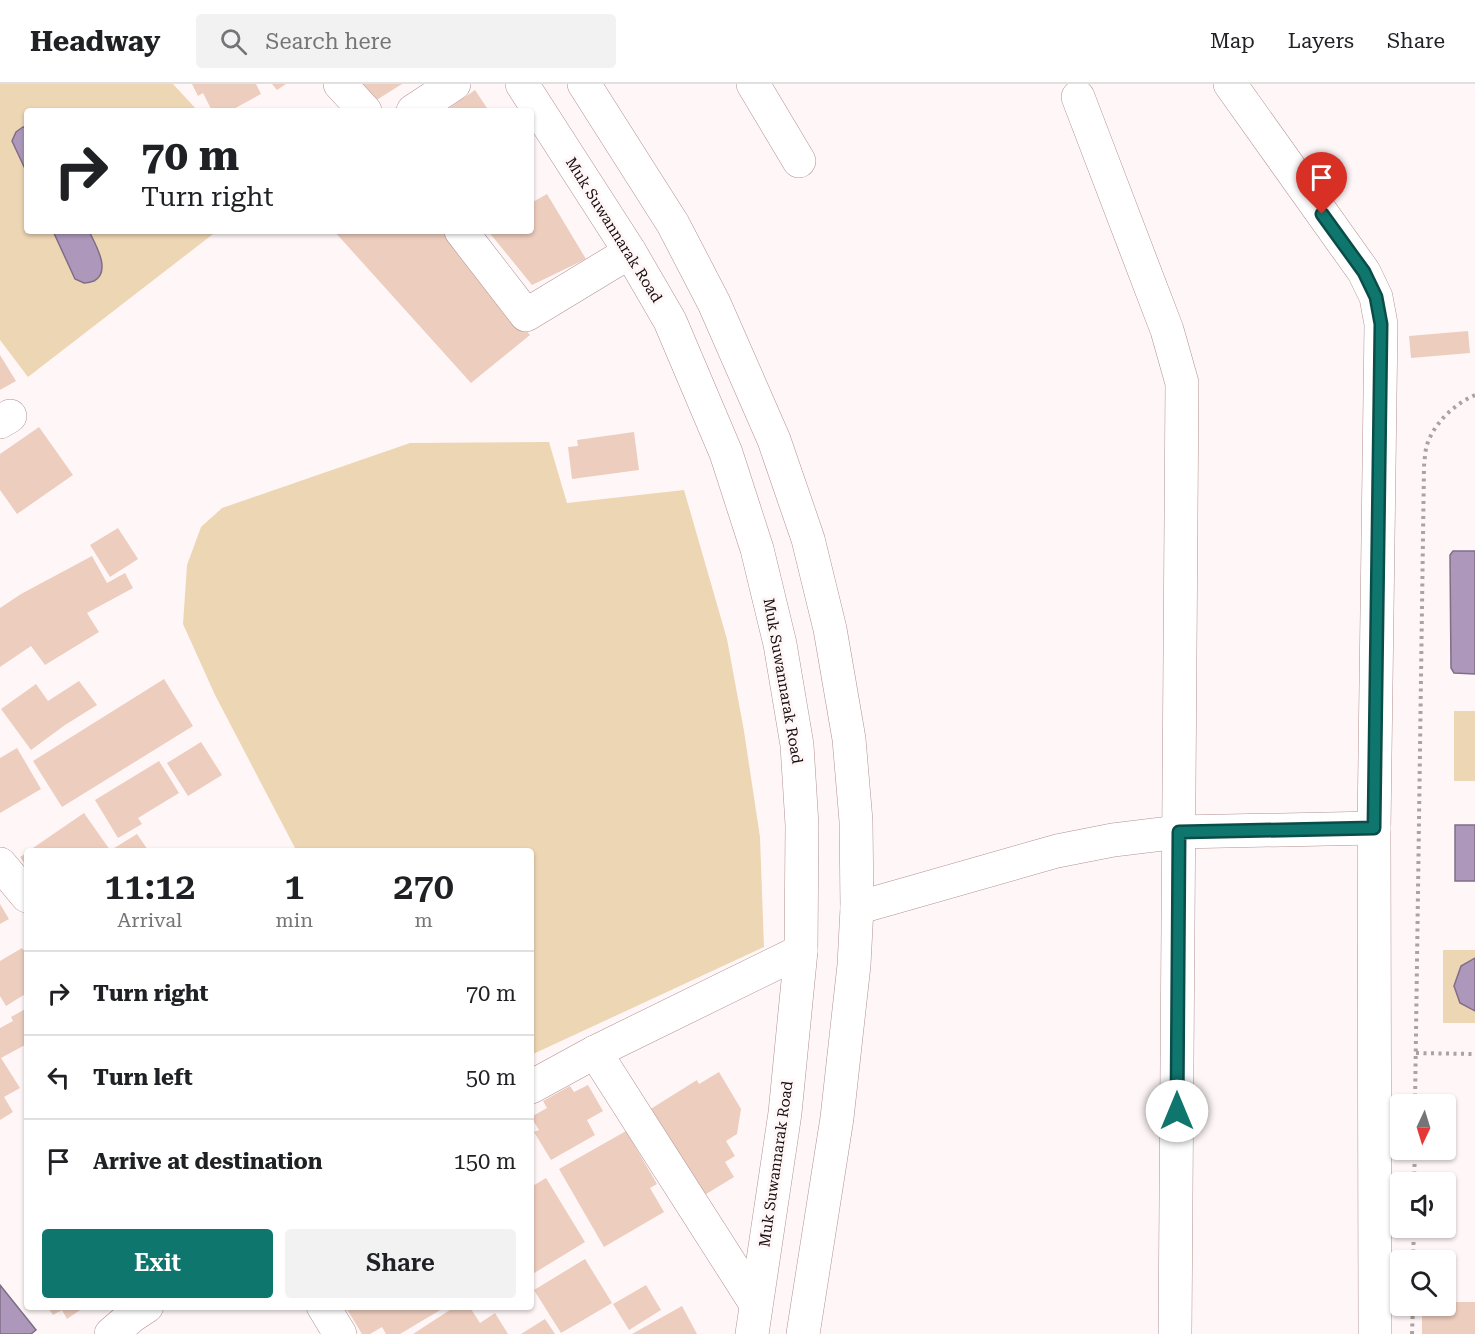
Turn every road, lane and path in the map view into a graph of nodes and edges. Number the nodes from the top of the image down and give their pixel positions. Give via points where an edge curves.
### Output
1 (339, 84) edge
2 (454, 84) edge
3 (522, 84) edge
4 (584, 84) edge
5 (753, 84) edge
6 (1230, 84) edge
7 (1078, 97) dead end
8 (362, 108) edge
9 (418, 108) edge
10 (799, 161) dead end
11 (463, 234) edge
12 (630, 252) junction
13 (1475, 395) edge
14 (1374, 828) junction
15 (1179, 832) junction
16 (0, 864) edge
17 (24, 892) edge
18 (857, 908) junction
19 (801, 951) junction
20 (596, 1052) junction
21 (1416, 1053) junction
22 (1475, 1054) edge
23 (534, 1085) edge
24 (1415, 1094) edge
25 (141, 1310) edge
26 (325, 1310) edge
27 (1413, 1316) edge
28 (754, 1319) edge
29 (111, 1334) edge
30 (340, 1334) edge
31 (803, 1334) edge
32 (1175, 1334) edge
33 (1375, 1334) edge
34 (1412, 1334) edge

1 - 8 street
2 - 9 street
3 - 12 street, Muk Suwannarak Road
4 - 18 street via 673,224 714,303 774,440 808,538 830,629 849,739 856,821
5 - 10 street
6 - 14 street via 1364,272 1376,297 1381,324
7 - 15 street via 1167,330 1182,383
11 - 12 street via 526,315
12 - 19 street, Muk Suwannarak Road via 670,321 726,453 757,549 780,644 796,745 802,825
13 - 21 path via 1463,400 1437,423 1427,443 1424,466
14 - 15 street
14 - 33 street
15 - 18 street via 1057,851
15 - 32 street
16 - 17 street
18 - 31 street via 837,1118
19 - 20 street
19 - 28 street, Muk Suwannarak Road via 785,1113
20 - 23 street
20 - 28 street
21 - 22 path
21 - 24 path
25 - 29 street
26 - 30 street
27 - 34 path

